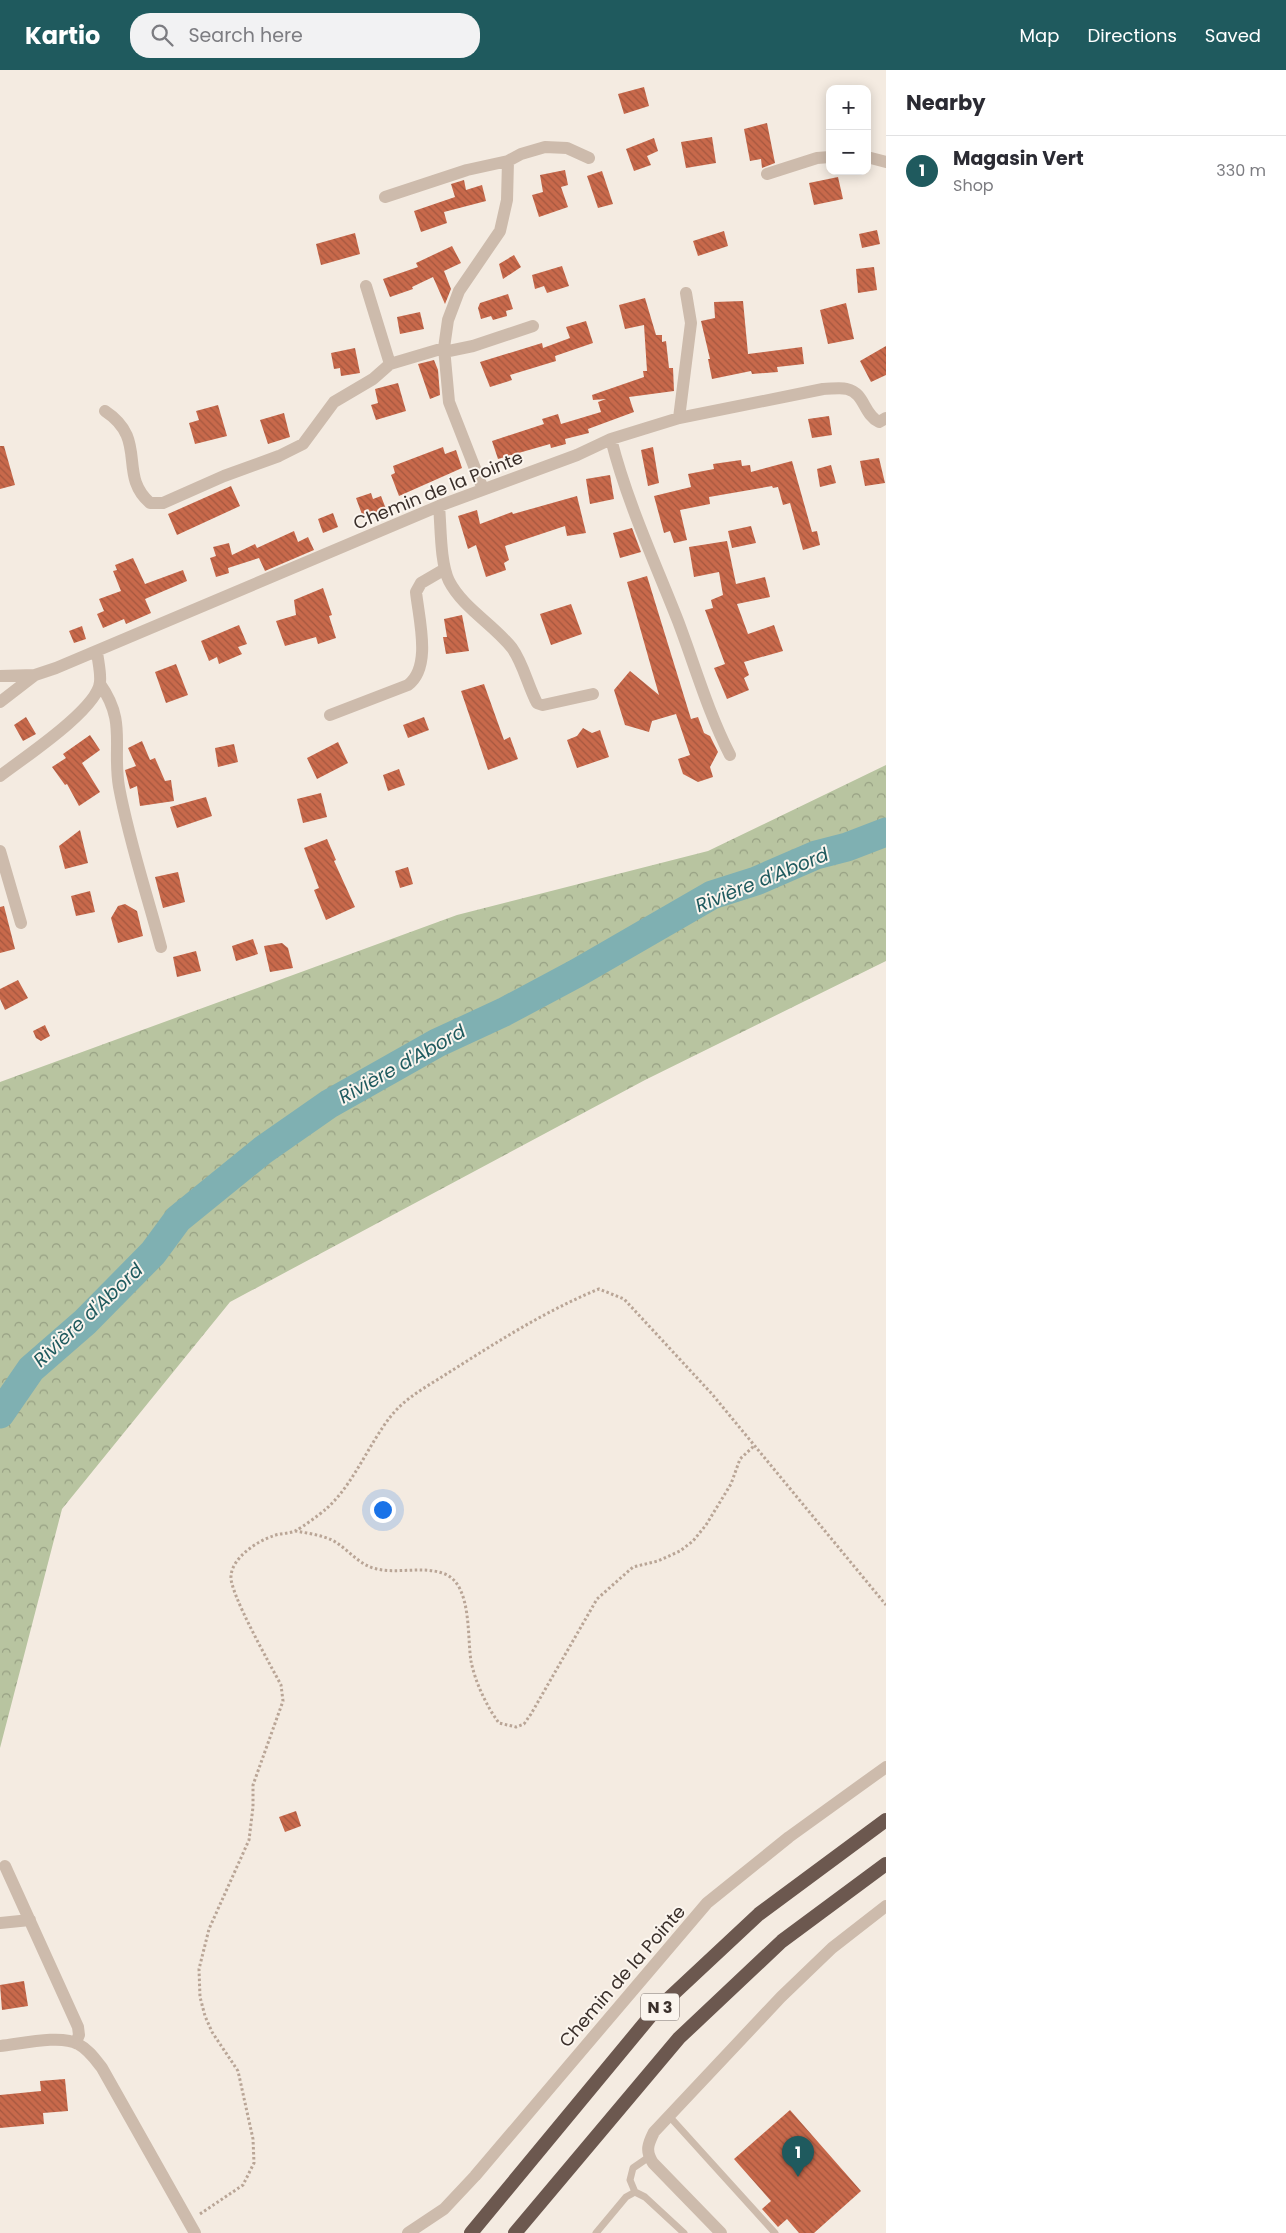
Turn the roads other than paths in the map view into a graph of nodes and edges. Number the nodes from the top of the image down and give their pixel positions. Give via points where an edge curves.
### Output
1 (589, 158) dead end
2 (826, 158) edge
3 (871, 158) edge
4 (508, 162) junction
5 (886, 162) edge
6 (767, 174) dead end
7 (384, 196) dead end
8 (366, 286) dead end
9 (686, 293) dead end
10 (533, 326) dead end
11 (444, 350) junction
12 (390, 364) junction
13 (105, 411) dead end
14 (679, 418) junction
15 (886, 418) edge
16 (611, 439) junction
17 (483, 489) junction
18 (439, 506) junction
19 (445, 569) junction
20 (96, 652) junction
21 (36, 675) junction
22 (0, 676) edge
23 (100, 684) junction
24 (593, 694) dead end
25 (0, 702) edge
26 (330, 714) dead end
27 (730, 755) dead end
28 (0, 776) edge
29 (0, 851) edge
30 (20, 923) dead end
31 (161, 947) dead end
32 (886, 1767) edge
33 (886, 1820) edge
34 (886, 1864) edge
35 (6, 1866) dead end
36 (886, 1906) edge
37 (30, 1920) junction
38 (0, 1923) edge
39 (76, 2042) junction
40 (0, 2046) edge
41 (669, 2116) junction
42 (649, 2157) junction
43 (635, 2192) junction
44 (536, 2208) junction
45 (192, 2227) edge
46 (408, 2233) edge
47 (470, 2233) edge
48 (515, 2233) edge
49 (521, 2233) edge
50 (596, 2233) edge
51 (684, 2233) edge
52 (721, 2233) edge
53 (775, 2233) edge

1 - 4 street via 567,148 545,147 521,154
2 - 6 street
3 - 5 street
4 - 7 street via 467,170
4 - 11 street via 507,200 500,231 459,291 448,320
8 - 12 street
9 - 14 street via 692,323
10 - 11 street via 473,346
11 - 12 street
11 - 17 street via 448,402
12 - 13 street via 373,379 334,402 303,444 163,502 150,503 140,494 127,433 119,420
14 - 15 street, Chemin de la Pointe via 823,389 846,388 862,399 872,418 879,422
14 - 16 street, Chemin de la Pointe
16 - 17 street, Chemin de la Pointe via 576,456
16 - 27 street via 634,513 716,728
17 - 18 street, Chemin de la Pointe
18 - 19 street
18 - 20 street, Chemin de la Pointe
19 - 24 street via 450,582 468,605 513,650 537,703 543,706
19 - 26 street via 421,583 416,592 422,664 416,679 408,685
20 - 21 street, Chemin de la Pointe
20 - 23 street
21 - 22 street, Chemin de la Pointe
21 - 25 street
23 - 28 street via 93,700 81,713
23 - 31 street via 117,716 119,786
29 - 30 street
32 - 46 street, Chemin de la Pointe via 789,1837 707,1903 475,2176 444,2209
33 - 47 highway, N 3 via 759,1914 653,2013
34 - 44 highway, N 3 via 782,1941 679,2038
35 - 37 street
36 - 41 street via 832,1948 781,1997
37 - 38 street
37 - 39 street via 78,2026
39 - 40 street via 56,2040
39 - 45 street via 102,2068
41 - 42 street via 648,2143
41 - 53 lane
42 - 43 lane via 633,2168 630,2180
42 - 52 street
43 - 50 lane via 626,2197
43 - 51 lane via 645,2197
44 - 48 highway, N 3
44 - 49 highway

